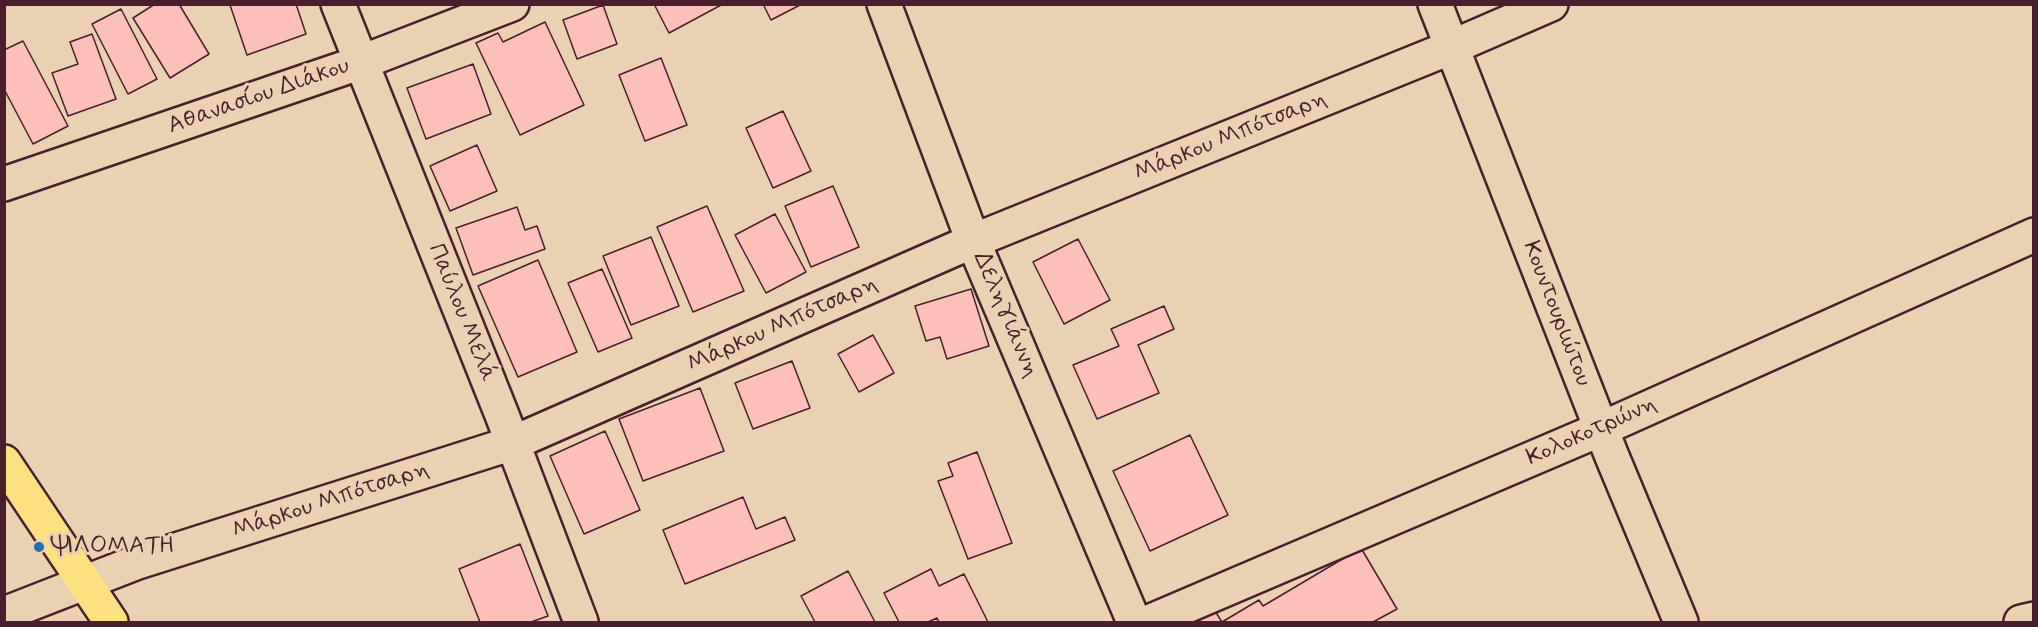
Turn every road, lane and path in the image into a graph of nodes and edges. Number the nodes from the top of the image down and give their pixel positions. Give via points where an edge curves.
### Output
1 (338, 4) edge
2 (512, 4) edge
3 (884, 4) edge
4 (1435, 4) edge
5 (1551, 4) edge
6 (1452, 47) junction
7 (362, 62) junction
8 (4, 184) edge
9 (2034, 235) edge
10 (974, 241) junction
11 (1601, 429) junction
12 (513, 443) junction
13 (4, 462) edge
14 (85, 582) junction
15 (4, 614) edge
16 (2034, 619) edge
17 (111, 622) edge
18 (580, 622) edge
19 (1134, 622) edge
20 (1149, 622) edge
21 (1682, 622) edge
22 (2021, 622) edge

1 - 7 street, Παύλου Μελά
2 - 7 street, Αθανασίου Διάκου
3 - 10 street, Δεληγιάννη
4 - 6 street, Κουντουριώτου
5 - 6 street, Μάρκου Μπότσαρη
6 - 10 street, Μάρκου Μπότσαρη
6 - 11 street, Κουντουριώτου
7 - 8 street, Αθανασίου Διάκου
7 - 12 street, Παύλου Μελά
9 - 11 street, Κολοκοτρώνη
10 - 12 street, Μάρκου Μπότσαρη
10 - 19 street, Δεληγιάννη
11 - 20 street, Κολοκοτρώνη
11 - 21 street, Κουντουριώτου
12 - 14 street, Μάρκου Μπότσαρη
12 - 18 street, Παύλου Μελά
13 - 14 main road
14 - 15 street, Μάρκου Μπότσαρη
14 - 17 main road
16 - 22 street

